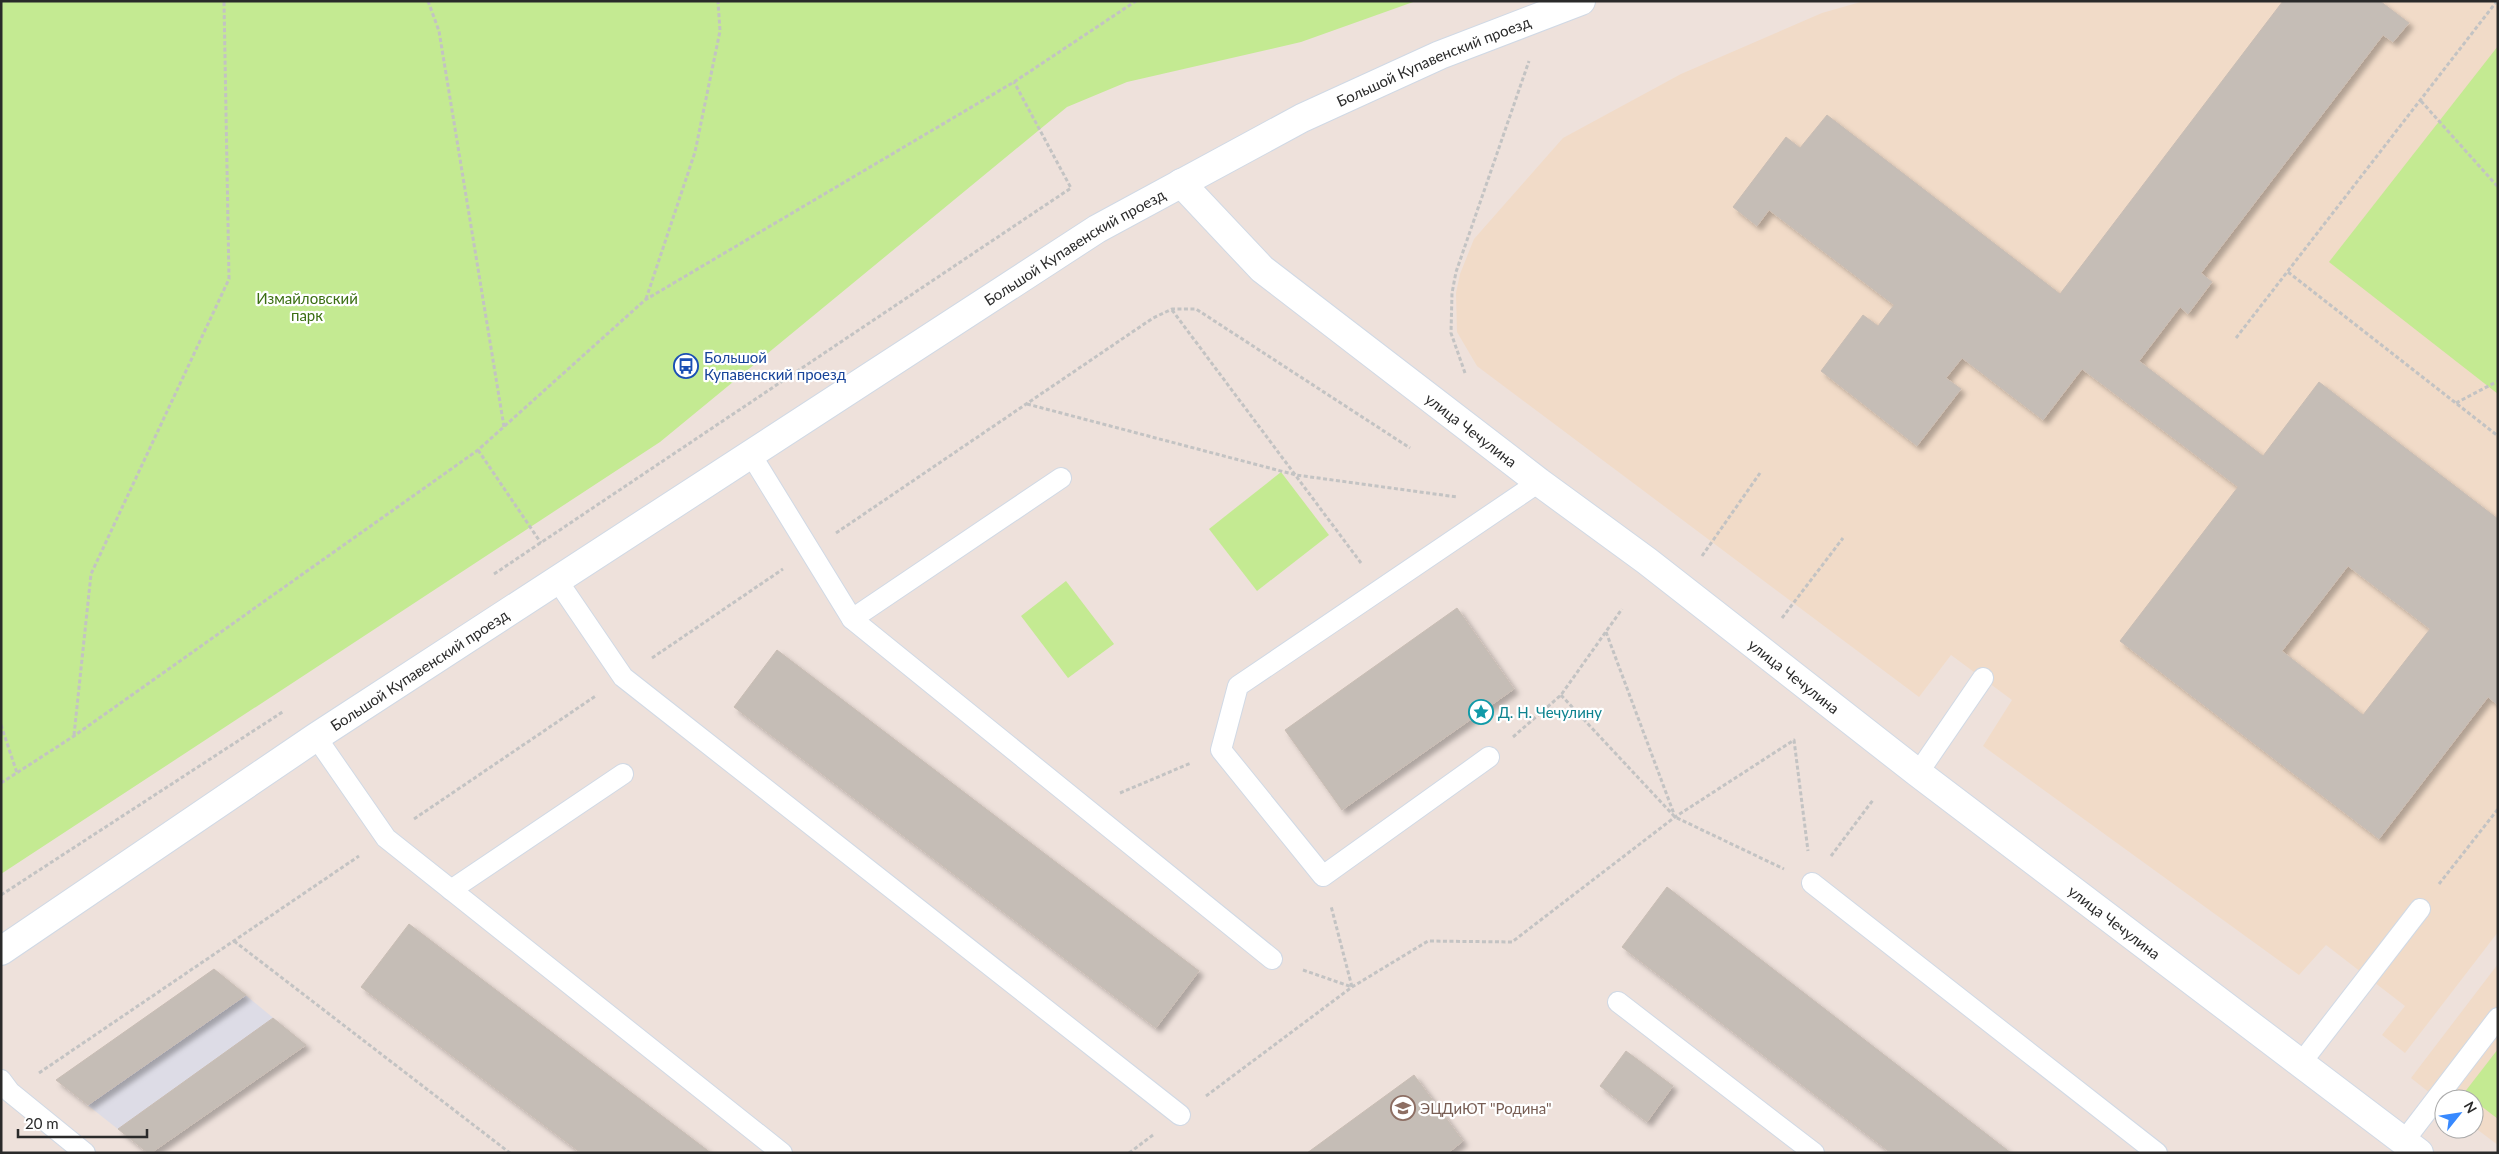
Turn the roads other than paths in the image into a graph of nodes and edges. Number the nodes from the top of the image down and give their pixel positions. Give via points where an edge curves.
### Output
1 (1581, 1) edge
2 (1181, 183) junction
3 (750, 453) junction
4 (1061, 478) dead end
5 (1539, 482) junction
6 (557, 580) junction
7 (852, 619) junction
8 (1983, 678) dead end
9 (316, 737) junction
10 (1489, 757) road end
11 (1918, 773) junction
12 (623, 774) dead end
13 (1812, 883) road end
14 (451, 890) junction
15 (2420, 908) road end
16 (1, 950) edge
17 (1272, 959) road end
18 (1618, 1002) dead end
19 (2498, 1018) edge
20 (2301, 1063) junction
21 (6, 1086) edge
22 (1180, 1115) road end
23 (2412, 1147) edge
24 (85, 1153) edge
25 (782, 1153) edge
26 (1814, 1153) edge
27 (2157, 1153) edge

1 - 2 main road, Большой Купавенский проезд via 1431,59 1302,118
2 - 3 main road, Большой Купавенский проезд via 1098,229
2 - 5 main road, улица Чечулина via 1262,270
3 - 6 main road, Большой Купавенский проезд
3 - 7 lane
4 - 7 lane
5 - 10 lane via 1238,686 1221,750 1323,876
5 - 11 main road, улица Чечулина via 1646,561
6 - 9 main road, Большой Купавенский проезд
6 - 22 lane via 623,677
7 - 17 lane
8 - 11 lane
9 - 14 lane via 386,838
9 - 16 main road, Большой Купавенский проезд
11 - 20 main road, улица Чечулина
12 - 14 lane
13 - 27 lane
14 - 25 lane
15 - 20 lane
18 - 26 lane
19 - 23 lane
20 - 23 main road, улица Чечулина
21 - 24 lane

